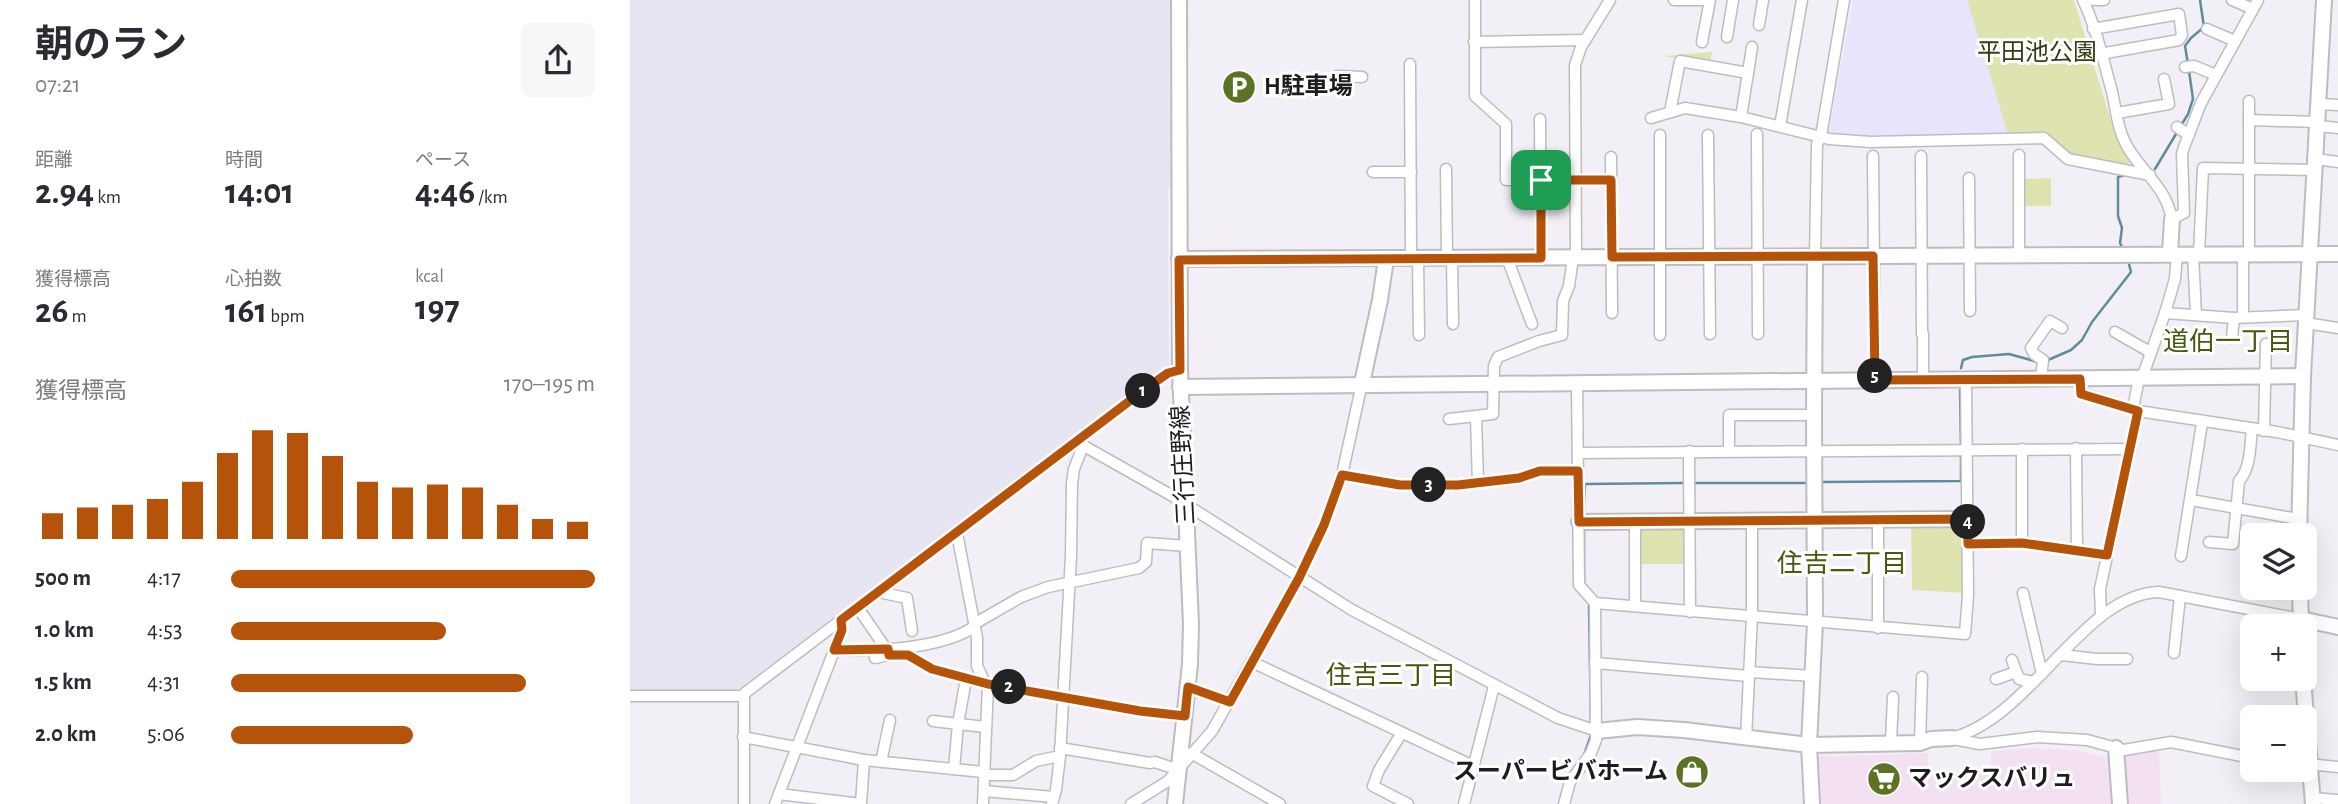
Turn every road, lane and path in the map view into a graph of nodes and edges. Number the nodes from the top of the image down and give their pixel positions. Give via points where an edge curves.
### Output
1 (1179, 0) edge
2 (1475, 0) edge
3 (1610, 0) edge
4 (1674, 0) edge
5 (1704, 0) edge
6 (1710, 0) edge
7 (1733, 0) edge
8 (1763, 0) edge
9 (1802, 0) edge
10 (1844, 0) edge
11 (2083, 0) edge
12 (2093, 0) edge
13 (2104, 0) edge
14 (2232, 0) edge
15 (2324, 0) edge
16 (2255, 5) edge
17 (1759, 25) dead end
18 (2093, 29) junction
19 (2207, 29) dead end
20 (1727, 37) dead end
21 (1585, 40) junction
22 (2235, 41) junction
23 (1474, 42) junction
24 (1702, 42) dead end
25 (1752, 47) dead end
26 (2101, 54) junction
27 (1410, 64) dead end
28 (2189, 67) dead end
29 (1748, 73) junction
30 (2216, 75) junction
31 (1337, 76) dead end
32 (1362, 77) dead end
33 (2164, 79) dead end
34 (2249, 101) dead end
35 (2319, 104) junction
36 (2338, 106) edge
37 (1670, 112) junction
38 (2117, 113) junction
39 (1741, 117) junction
40 (1651, 118) dead end
41 (1540, 119) dead end
42 (2249, 120) junction
43 (2318, 124) junction
44 (1780, 126) junction
45 (2338, 128) edge
46 (1757, 134) dead end
47 (1660, 135) dead end
48 (1708, 135) dead end
49 (1821, 136) junction
50 (2019, 155) dead end
51 (1873, 156) dead end
52 (1921, 156) dead end
53 (1611, 158) dead end
54 (2338, 162) edge
55 (2315, 164) junction
56 (2249, 168) junction
57 (1446, 169) dead end
58 (1373, 172) dead end
59 (1411, 172) junction
60 (2150, 175) junction
61 (1969, 178) dead end
62 (1541, 180) junction
63 (1576, 180) junction
64 (1611, 180) junction
65 (2172, 219) junction
66 (2174, 254) junction
67 (2196, 254) junction
68 (2246, 254) junction
69 (2309, 254) junction
70 (2338, 254) edge
71 (1758, 256) junction
72 (1815, 256) junction
73 (1873, 256) junction
74 (1922, 256) junction
75 (1970, 256) junction
76 (2019, 256) junction
77 (1612, 257) junction
78 (1660, 257) junction
79 (1709, 257) junction
80 (1415, 258) junction
81 (1449, 258) junction
82 (1507, 258) junction
83 (1541, 258) junction
84 (1575, 258) junction
85 (1386, 259) junction
86 (1179, 260) junction
87 (1970, 311) dead end
88 (1612, 313) dead end
89 (2165, 313) junction
90 (2196, 315) junction
91 (2239, 317) junction
92 (2306, 319) junction
93 (1453, 324) dead end
94 (1532, 324) dead end
95 (2062, 328) dead end
96 (2338, 328) edge
97 (2116, 332) dead end
98 (1710, 334) dead end
99 (1758, 334) dead end
100 (1419, 335) dead end
101 (1660, 335) dead end
102 (2232, 338) dead end
103 (2266, 344) dead end
104 (2150, 352) junction
105 (1180, 370) junction
106 (2266, 376) junction
107 (2303, 376) junction
108 (2141, 378) junction
109 (2041, 379) junction
110 (2080, 379) junction
111 (1815, 380) junction
112 (1875, 380) junction
113 (1923, 380) junction
114 (1966, 380) junction
115 (1577, 382) junction
116 (1362, 383) junction
117 (1493, 383) junction
118 (1180, 387) junction
119 (2136, 410) junction
120 (1814, 415) junction
121 (1476, 416) junction
122 (1449, 419) dead end
123 (2203, 422) junction
124 (2252, 429) junction
125 (2264, 431) junction
126 (2301, 438) junction
127 (1080, 444) junction
128 (2338, 445) edge
129 (2076, 448) junction
130 (1967, 449) junction
131 (2022, 449) junction
132 (2131, 449) junction
133 (1689, 451) junction
134 (1729, 451) junction
135 (1814, 451) junction
136 (1578, 453) junction
137 (1578, 471) junction
138 (1342, 475) junction
139 (1478, 483) junction
140 (2191, 500) junction
141 (1186, 505) junction
142 (2236, 508) junction
143 (1968, 519) junction
144 (2298, 519) junction
145 (1752, 520) junction
146 (1815, 520) junction
147 (1878, 520) junction
148 (1635, 521) junction
149 (1689, 521) junction
150 (1579, 522) junction
151 (2298, 523) edge
152 (957, 533) junction
153 (2208, 542) dead end
154 (2022, 543) junction
155 (1968, 544) junction
156 (1188, 545) junction
157 (2077, 551) junction
158 (2107, 555) junction
159 (2181, 556) dead end
160 (1299, 578) junction
161 (1070, 583) junction
162 (878, 592) junction
163 (2023, 593) dead end
164 (2180, 596) junction
165 (1595, 603) junction
166 (1636, 606) junction
167 (858, 608) junction
168 (1690, 611) junction
169 (2261, 614) edge
170 (1752, 616) junction
171 (2101, 616) junction
172 (841, 620) junction
173 (1815, 622) junction
174 (974, 625) junction
175 (2317, 625) edge
176 (2338, 627) edge
177 (1878, 628) junction
178 (912, 631) dead end
179 (834, 650) junction
180 (889, 652) junction
181 (2174, 653) dead end
182 (2062, 654) junction
183 (875, 658) dead end
184 (2127, 659) dead end
185 (2012, 660) dead end
186 (1252, 662) junction
187 (1595, 663) junction
188 (2016, 672) junction
189 (1750, 674) junction
190 (2042, 674) junction
191 (1813, 676) junction
192 (1922, 677) dead end
193 (965, 679) junction
194 (1996, 679) dead end
195 (2034, 682) junction
196 (986, 684) junction
197 (1494, 686) junction
198 (1188, 687) junction
199 (630, 696) edge
200 (744, 696) junction
201 (1063, 696) junction
202 (1893, 697) dead end
203 (1230, 702) junction
204 (1185, 716) junction
205 (890, 720) dead end
206 (933, 721) dead end
207 (958, 724) junction
208 (985, 727) junction
209 (1597, 732) junction
210 (1401, 734) junction
211 (743, 737) junction
212 (1746, 738) junction
213 (1952, 738) junction
214 (1891, 742) junction
215 (1920, 743) junction
216 (1809, 745) junction
217 (797, 747) junction
218 (2116, 748) junction
219 (1060, 752) junction
220 (1191, 753) junction
221 (2240, 756) edge
222 (864, 760) junction
223 (881, 762) junction
224 (1473, 766) junction
225 (1178, 767) junction
226 (2317, 767) edge
227 (2338, 767) edge
228 (954, 769) junction
229 (984, 774) junction
230 (2310, 782) edge
231 (984, 792) junction
232 (777, 799) edge
233 (2338, 800) edge
234 (1053, 801) edge
235 (2313, 801) edge
236 (744, 804) edge
237 (983, 804) edge
238 (1131, 804) edge
239 (1175, 804) edge
240 (1280, 804) edge
241 (1408, 804) edge
242 (1464, 804) edge
243 (1564, 804) edge
244 (1812, 804) edge
245 (2120, 804) edge

1 - 86 street, 三行庄野線
2 - 23 street
3 - 21 street
4 - 5 street
6 - 24 street
7 - 20 street
8 - 17 street
9 - 44 street
10 - 49 street
11 - 18 street
12 - 13 street
14 - 16 street
15 - 35 street
16 - 22 street
18 - 26 street
18 - 26 street via 2179,14 2179,40
19 - 22 street
21 - 23 street
21 - 63 street via 1576,65
22 - 30 street
23 - 62 street via 1475,96 1506,124 1506,180
25 - 29 street
26 - 38 street
27 - 59 street
28 - 30 street
29 - 37 street via 1679,61
29 - 39 street
30 - 65 street via 2183,131 2184,213
31 - 32 street
33 - 38 street via 2169,104
34 - 42 street
35 - 36 street
35 - 43 street
37 - 39 street via 1685,107
37 - 40 street
38 - 60 street via 2127,146
39 - 44 street
41 - 62 street
42 - 43 street
42 - 56 street
43 - 45 street
43 - 55 street
44 - 49 street
46 - 71 street
47 - 78 street
48 - 79 street
49 - 60 street via 1871,142 2043,138 2068,159
49 - 72 street via 1815,156
50 - 76 street
51 - 73 street
52 - 74 street
53 - 64 street
54 - 55 street
55 - 56 street
55 - 69 street
56 - 67 street via 2203,168
56 - 68 street
57 - 81 street
58 - 59 street
59 - 80 street
60 - 65 street via 2169,204
61 - 75 street
62 - 63 street
62 - 83 street
63 - 64 street
63 - 84 street
64 - 77 street
65 - 66 street
66 - 67 street
66 - 76 street
66 - 89 street via 2175,279
67 - 68 street
67 - 90 street
68 - 69 street
68 - 91 street
69 - 70 street
69 - 92 street
71 - 72 street
71 - 79 street
71 - 99 street
72 - 73 street
72 - 111 street
73 - 74 street
73 - 112 street
74 - 75 street
74 - 113 street
75 - 76 street
75 - 87 street
77 - 78 street
77 - 84 street
77 - 88 street
78 - 79 street
78 - 101 street
79 - 98 street
80 - 81 street
80 - 85 street
80 - 100 street
81 - 82 street
81 - 93 street
82 - 83 street
82 - 94 street
83 - 84 street
84 - 117 street via 1563,301 1562,335 1498,357
85 - 86 street
85 - 116 street
86 - 105 street, 三行庄野線
89 - 90 street
89 - 104 street
90 - 91 street
91 - 92 street
91 - 102 street
92 - 96 street
92 - 107 street
95 - 109 street via 2050,321 2031,348 2043,360
97 - 104 street
103 - 106 street
104 - 108 street
105 - 118 street, 三行庄野線
105 - 127 street via 1168,373
106 - 107 street
106 - 108 street
106 - 125 street
107 - 126 street
108 - 110 street
108 - 119 street
109 - 110 street
109 - 114 street
110 - 119 street via 2081,394
111 - 112 street
111 - 115 street
111 - 120 street
112 - 113 street
113 - 114 street
114 - 130 street
115 - 117 street
115 - 136 street
116 - 117 street
116 - 118 street
116 - 138 street
117 - 121 street via 1493,414
118 - 141 street, 三行庄野線
119 - 123 street
119 - 132 street
120 - 134 street via 1729,415
120 - 135 street
121 - 122 street
121 - 139 street
123 - 124 street
123 - 140 street
124 - 125 street
124 - 142 street
125 - 126 street
126 - 128 street
126 - 144 street
127 - 141 street
127 - 152 street
127 - 161 street via 1072,483
129 - 131 street
129 - 132 street
129 - 157 street
130 - 131 street
130 - 135 street
130 - 143 street
131 - 154 street
132 - 158 street
133 - 134 street
133 - 136 street
133 - 149 street
134 - 135 street
135 - 146 street
136 - 137 street
137 - 139 street via 1540,471
137 - 150 street
138 - 139 street via 1400,485
138 - 160 street
140 - 142 street
140 - 159 street
141 - 156 street, 三行庄野線
141 - 160 street
142 - 144 street
142 - 153 street via 2233,544
143 - 147 street
143 - 155 street
144 - 151 street
145 - 146 street
145 - 149 street
145 - 170 street
146 - 147 street
146 - 173 street
147 - 177 street
148 - 149 street
148 - 150 street
148 - 166 street
149 - 168 street
150 - 165 street via 1579,585
152 - 162 street
152 - 174 street
154 - 155 street
154 - 157 street
155 - 177 street via 1965,634
156 - 161 street via 1147,543 1146,562 1139,568
156 - 198 street, 三行庄野線
157 - 158 street
158 - 171 street via 2100,589
160 - 186 street
160 - 197 street
161 - 174 street via 1021,597
161 - 201 street
162 - 167 street
162 - 178 street via 907,598
163 - 190 street
164 - 169 street
164 - 171 street via 2145,593
164 - 181 street
165 - 166 street
165 - 187 street
166 - 168 street
167 - 172 street
167 - 180 street
168 - 170 street
170 - 173 street
170 - 189 street
171 - 182 street
172 - 179 street
172 - 200 street
173 - 177 street
173 - 191 street
174 - 180 street via 963,634
174 - 196 street via 977,666
175 - 176 street
179 - 180 street
179 - 217 street
180 - 183 street
180 - 193 street via 908,655 932,669
182 - 184 street
182 - 190 street
185 - 188 street
186 - 203 street
186 - 210 street
187 - 189 street
187 - 209 street
188 - 194 street
188 - 195 street via 2019,679
189 - 191 street
189 - 212 street
190 - 195 street
191 - 216 street
192 - 215 street
193 - 196 street
193 - 207 street
195 - 213 street via 1994,719
196 - 201 street
196 - 208 street
197 - 209 street
197 - 224 street
198 - 203 street
198 - 204 street, 三行庄野線
199 - 200 street
200 - 211 street
201 - 204 street
201 - 219 street
202 - 214 street
203 - 220 street
204 - 225 street, 三行庄野線
205 - 223 street
206 - 207 street
207 - 208 street
207 - 228 street
208 - 229 street
209 - 212 street via 1637,727
209 - 243 street via 1591,753 1570,782
210 - 224 street
210 - 241 street via 1373,786
211 - 217 street
211 - 236 street
212 - 216 street
213 - 215 street
213 - 218 street via 1980,744 2037,737 2077,739
214 - 215 street
214 - 216 street
216 - 244 street
217 - 222 street
217 - 232 street
218 - 221 street via 2171,742
218 - 245 street
219 - 225 street
219 - 229 street via 1013,775
219 - 234 street
220 - 225 street
220 - 240 street
222 - 223 street
222 - 232 street via 862,804
223 - 228 street
224 - 242 street
225 - 238 street via 1168,781
225 - 239 street, 三行庄野線
226 - 227 street
228 - 229 street
229 - 231 street
230 - 235 street
231 - 234 street
231 - 237 street
233 - 235 street

